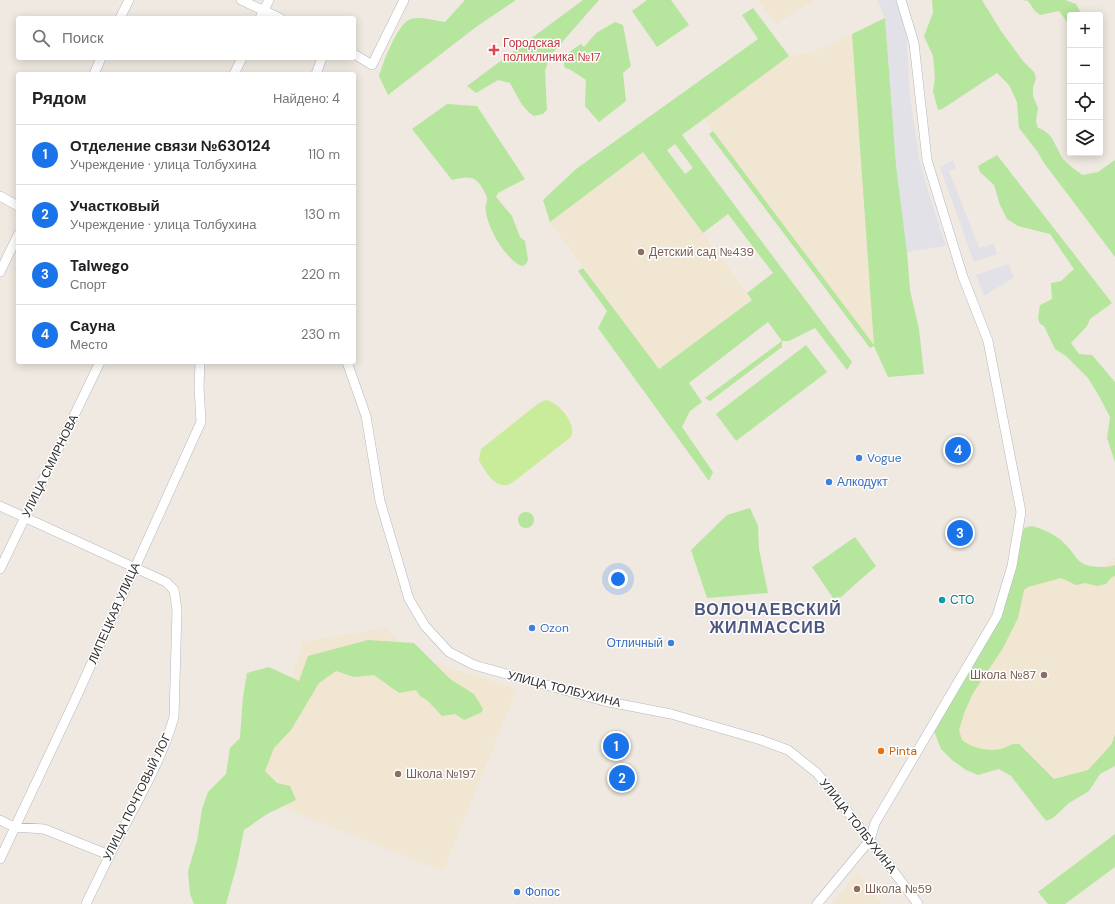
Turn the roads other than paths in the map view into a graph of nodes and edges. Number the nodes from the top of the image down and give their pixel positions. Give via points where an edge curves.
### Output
1 (129, 0) edge
2 (241, 0) edge
3 (268, 0) edge
4 (404, 0) edge
5 (901, 0) edge
6 (262, 14) edge
7 (121, 16) edge
8 (356, 55) edge
9 (100, 60) edge
10 (241, 60) edge
11 (321, 60) edge
12 (95, 72) edge
13 (235, 72) edge
14 (317, 72) edge
15 (0, 196) edge
16 (16, 205) edge
17 (16, 239) edge
18 (0, 272) edge
19 (99, 364) edge
20 (200, 364) edge
21 (348, 364) edge
22 (0, 506) edge
23 (25, 517) junction
24 (134, 568) junction
25 (0, 569) edge
26 (0, 820) edge
27 (14, 827) junction
28 (870, 840) junction
29 (109, 855) junction
30 (0, 859) edge
31 (86, 904) edge
32 (817, 904) edge
33 (918, 904) edge

1 - 7 street
2 - 6 street
3 - 6 street
4 - 8 street via 372,65
5 - 28 street via 914,43 927,160 963,277 988,341 1021,512 1012,566 997,616 875,823
9 - 12 street
10 - 13 street
11 - 14 street
15 - 16 street
17 - 18 street
19 - 23 street, УЛИЦА СМИРНОВА
20 - 24 street, ЛИПЕЦКАЯ УЛИЦА via 201,422
21 - 28 street, УЛИЦА ТОЛБУХИНА via 366,416 380,501 409,599 425,626 449,652 474,665 604,701 671,714 788,750 816,774
22 - 23 street
23 - 24 street
23 - 25 street, УЛИЦА СМИРНОВА
24 - 27 street, ЛИПЕЦКАЯ УЛИЦА
24 - 29 street, УЛИЦА ПОЧТОВЫЙ ЛОГ via 166,582 174,590 177,610 174,717 170,732 144,789
26 - 27 street
27 - 29 street via 44,829
27 - 30 street, ЛИПЕЦКАЯ УЛИЦА
28 - 32 street
28 - 33 street, УЛИЦА ТОЛБУХИНА
29 - 31 street, УЛИЦА ПОЧТОВЫЙ ЛОГ

